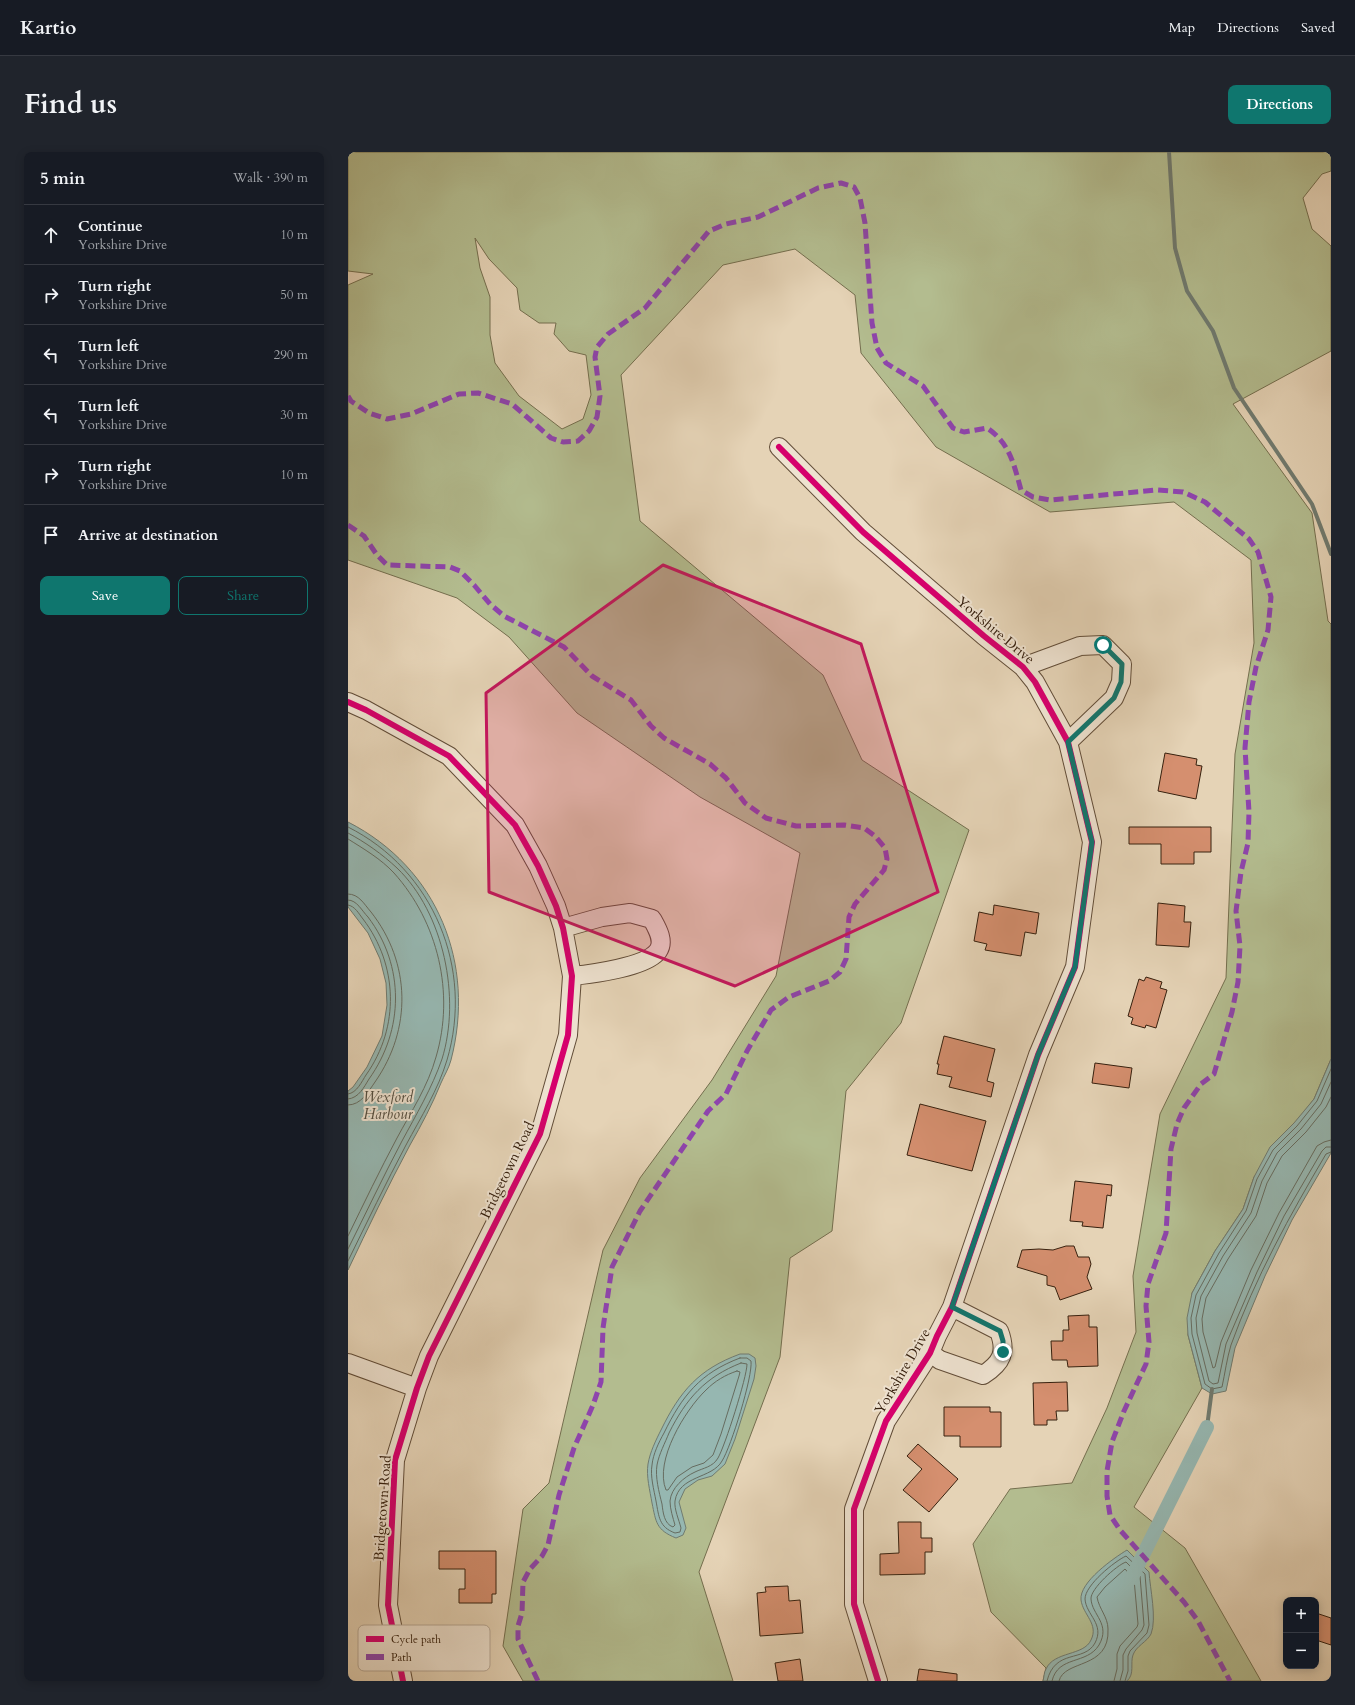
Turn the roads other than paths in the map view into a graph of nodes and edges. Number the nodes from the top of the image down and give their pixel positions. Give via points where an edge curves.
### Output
1 (779, 447) dead end
2 (1023, 667) junction
3 (348, 702) edge
4 (1068, 742) junction
5 (564, 928) junction
6 (572, 976) junction
7 (952, 1307) junction
8 (930, 1353) junction
9 (348, 1363) edge
10 (417, 1388) junction
11 (392, 1625) edge
12 (401, 1671) edge
13 (403, 1681) edge
14 (878, 1681) edge

1 - 2 street, Yorkshire Drive via 863,532
2 - 4 street, Yorkshire Drive via 1035,682
2 - 4 street, Yorkshire Drive via 1080,646 1103,645 1122,664 1121,682 1114,698
3 - 5 street, Bridgetown Road via 449,756 488,796 515,825 538,866
4 - 7 street, Yorkshire Drive via 1092,842 1075,967 1038,1055
5 - 6 street, Bridgetown Road
5 - 6 street via 602,917 630,913 652,919 660,936 658,951 649,958 635,964
6 - 10 street, Bridgetown Road via 568,1035 540,1134 429,1356
7 - 8 street, Yorkshire Drive
7 - 8 street, Yorkshire Drive via 1000,1331 1003,1352 996,1367 983,1375 940,1360
8 - 14 street, Yorkshire Drive via 886,1421 854,1509 854,1604
9 - 10 street
10 - 11 street, Bridgetown Road via 395,1460 388,1605
12 - 13 street, Bridgetown Road

